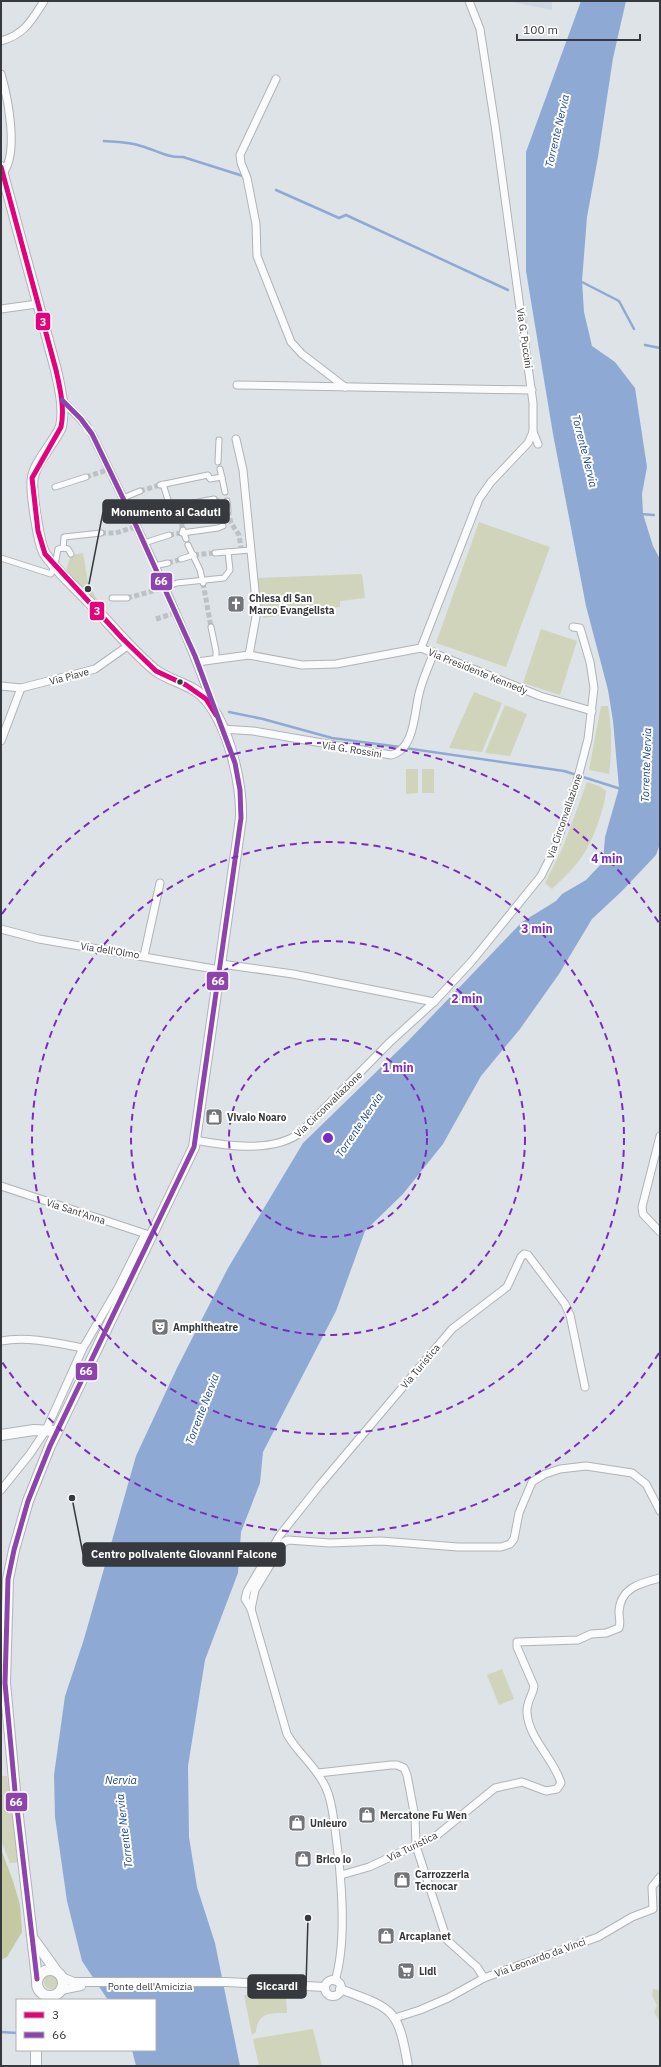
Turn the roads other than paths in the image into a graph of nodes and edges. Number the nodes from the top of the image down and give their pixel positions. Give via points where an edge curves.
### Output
1 (44, 1) edge
2 (469, 1) edge
3 (1, 41) edge
4 (1, 74) edge
5 (276, 79) dead end
6 (2, 170) edge
7 (37, 304) junction
8 (1, 309) edge
9 (237, 385) dead end
10 (345, 387) junction
11 (532, 390) junction
12 (62, 400) junction
13 (87, 426) dead end
14 (534, 432) junction
15 (92, 434) dead end
16 (236, 439) dead end
17 (219, 440) dead end
18 (538, 444) dead end
19 (218, 462) dead end
20 (220, 469) dead end
21 (86, 477) tunnel mouth
22 (222, 477) junction
23 (55, 487) dead end
24 (140, 491) tunnel mouth
25 (225, 492) dead end
26 (122, 497) junction
27 (214, 499) tunnel mouth
28 (169, 502) dead end
29 (226, 503) dead end
30 (176, 507) tunnel mouth
31 (228, 511) tunnel mouth
32 (149, 515) tunnel mouth
33 (134, 521) junction
34 (223, 526) dead end
35 (101, 533) tunnel mouth
36 (169, 535) tunnel mouth
37 (186, 539) tunnel mouth
38 (144, 543) junction
39 (188, 545) dead end
40 (63, 548) junction
41 (250, 550) junction
42 (228, 552) junction
43 (215, 553) tunnel mouth
44 (71, 554) dead end
45 (193, 555) junction
46 (1, 558) edge
47 (182, 559) tunnel mouth
48 (168, 562) tunnel mouth
49 (55, 565) junction
50 (154, 566) junction
51 (203, 583) junction
52 (164, 588) junction
53 (112, 598) dead end
54 (127, 598) tunnel mouth
55 (211, 627) tunnel mouth
56 (574, 627) dead end
57 (129, 645) junction
58 (421, 648) junction
59 (434, 652) junction
60 (249, 655) junction
61 (216, 659) junction
62 (197, 662) junction
63 (1, 686) edge
64 (22, 688) junction
65 (207, 697) junction
66 (592, 711) junction
67 (222, 729) junction
68 (1, 741) edge
69 (160, 883) dead end
70 (1, 929) edge
71 (144, 956) junction
72 (220, 967) junction
73 (434, 1002) junction
74 (660, 1136) edge
75 (195, 1140) junction
76 (1, 1186) edge
77 (660, 1232) edge
78 (148, 1234) junction
79 (120, 1282) junction
80 (123, 1294) junction
81 (1, 1341) edge
82 (83, 1348) junction
83 (585, 1387) dead end
84 (46, 1430) junction
85 (57, 1431) junction
86 (1, 1434) edge
87 (1, 1490) edge
88 (660, 1511) edge
89 (660, 1578) edge
90 (251, 1609) junction
91 (318, 1773) junction
92 (416, 1846) junction
93 (341, 1875) junction
94 (660, 1877) edge
95 (33, 1939) junction
96 (59, 1974) junction
97 (37, 1978) junction
98 (484, 1978) junction
99 (335, 1981) junction
100 (74, 1984) junction
101 (325, 1987) junction
102 (340, 1989) junction
103 (57, 1995) edge
104 (39, 1996) edge
105 (395, 2018) junction
106 (36, 2051) edge
107 (36, 2066) edge
108 (408, 2066) edge

1 - 3 street via 25,29 15,37
2 - 11 street, Via G. Puccini via 480,29
4 - 6 street via 10,121 10,159 7,168
5 - 10 street via 240,155 256,224 257,256 291,342 302,354
6 - 7 main road
7 - 8 street
7 - 12 main road
9 - 10 street
10 - 11 street
11 - 14 street, Via G. Puccini
12 - 13 street
12 - 49 main road via 61,427 32,478 40,540 45,554
14 - 18 street, Via G. Puccini
14 - 58 street via 528,443 491,482 479,499
15 - 26 street
16 - 41 street via 243,470
17 - 19 street
20 - 22 street
21 - 23 street
22 - 25 street
22 - 28 street via 210,479 208,476 162,485
24 - 26 street
26 - 33 street
27 - 30 street
29 - 31 street
32 - 33 street
33 - 38 street
34 - 37 street via 183,532
35 - 40 street via 64,537
36 - 38 street
38 - 50 street
39 - 45 street
40 - 44 street via 68,549
40 - 49 street via 58,549
41 - 42 street
41 - 60 street via 257,611
42 - 43 street
42 - 51 street via 230,570 227,577
45 - 47 street
45 - 51 street
46 - 49 street via 48,574 52,573
48 - 50 street
49 - 57 main road
50 - 52 street
51 - 52 street via 177,583
52 - 62 street
53 - 54 street
55 - 61 street
56 - 66 street, Via Circonvallazione via 580,628 590,662 594,688
57 - 64 street, Via Piave via 95,669
57 - 65 main road via 156,671
58 - 59 street, Via Presidente Kennedy
58 - 60 street, Via Presidente Kennedy via 336,664 302,665
59 - 66 street, Via Presidente Kennedy via 540,696
59 - 67 street, Via G. Rossini via 419,692 407,744 397,754 333,746 253,731
60 - 61 street, Via Presidente Kennedy
61 - 62 street, Via Presidente Kennedy
62 - 65 street
63 - 64 street, Via Piave
64 - 68 street
65 - 67 main road
66 - 73 street, Via Circonvallazione via 576,785 554,850 541,876 472,961
67 - 72 main road via 238,776 242,804
69 - 71 street
70 - 71 street, Via dell'Olmo via 39,939
71 - 72 street, Via dell'Olmo
72 - 73 street via 293,974
72 - 75 main road
73 - 75 street, Via Circonvallazione via 292,1139 277,1144 251,1145
74 - 77 street via 642,1207 643,1214
75 - 78 main road via 194,1147
76 - 78 street, Via Sant'Anna
78 - 79 street
78 - 80 main road
79 - 80 street
79 - 82 street
80 - 85 main road
81 - 82 street via 13,1338
82 - 84 street
83 - 90 street, Via Turistica via 570,1315 565,1304 528,1255 524,1254 507,1287 452,1329 280,1535 246,1592 245,1599
84 - 85 main road
84 - 86 main road
84 - 87 street
85 - 95 main road via 28,1502 18,1536 8,1579 6,1609 5,1683
88 - 90 street, Via Turistica via 646,1484 632,1473 586,1466 560,1469 532,1482 519,1513 514,1539 510,1544 501,1547 458,1547 381,1541 330,1543 288,1540 284,1542 255,1590
89 - 92 street, Via Turistica via 629,1588 619,1612 619,1628 615,1631 591,1634 578,1640 518,1642 517,1648 534,1686 528,1703 528,1720 559,1775 561,1784 557,1789 546,1791 522,1782 495,1788 436,1836
90 - 91 street, Via Turistica via 286,1734
91 - 92 street via 396,1765 404,1768 415,1817
91 - 93 street, Via Turistica via 330,1797
92 - 93 street, Via Turistica via 369,1867
92 - 98 street via 447,1940
93 - 99 street, Via Turistica via 340,1952
94 - 98 street, Via Leonardo da Vinci via 652,1887 653,1909 632,1917 598,1937
95 - 96 main road
95 - 97 main road
96 - 97 main road via 46,1970
96 - 100 street
96 - 103 main road via 63,1981
97 - 104 main road
98 - 105 street, Via Leonardo da Vinci via 448,1998
99 - 101 street via 327,1983
99 - 102 street
100 - 101 street, Ponte dell'Amicizia
100 - 103 street
101 - 102 street via 326,1992 332,1996 337,1995
102 - 105 street via 378,2003
103 - 104 main road
105 - 108 street via 402,2032
106 - 107 main road

